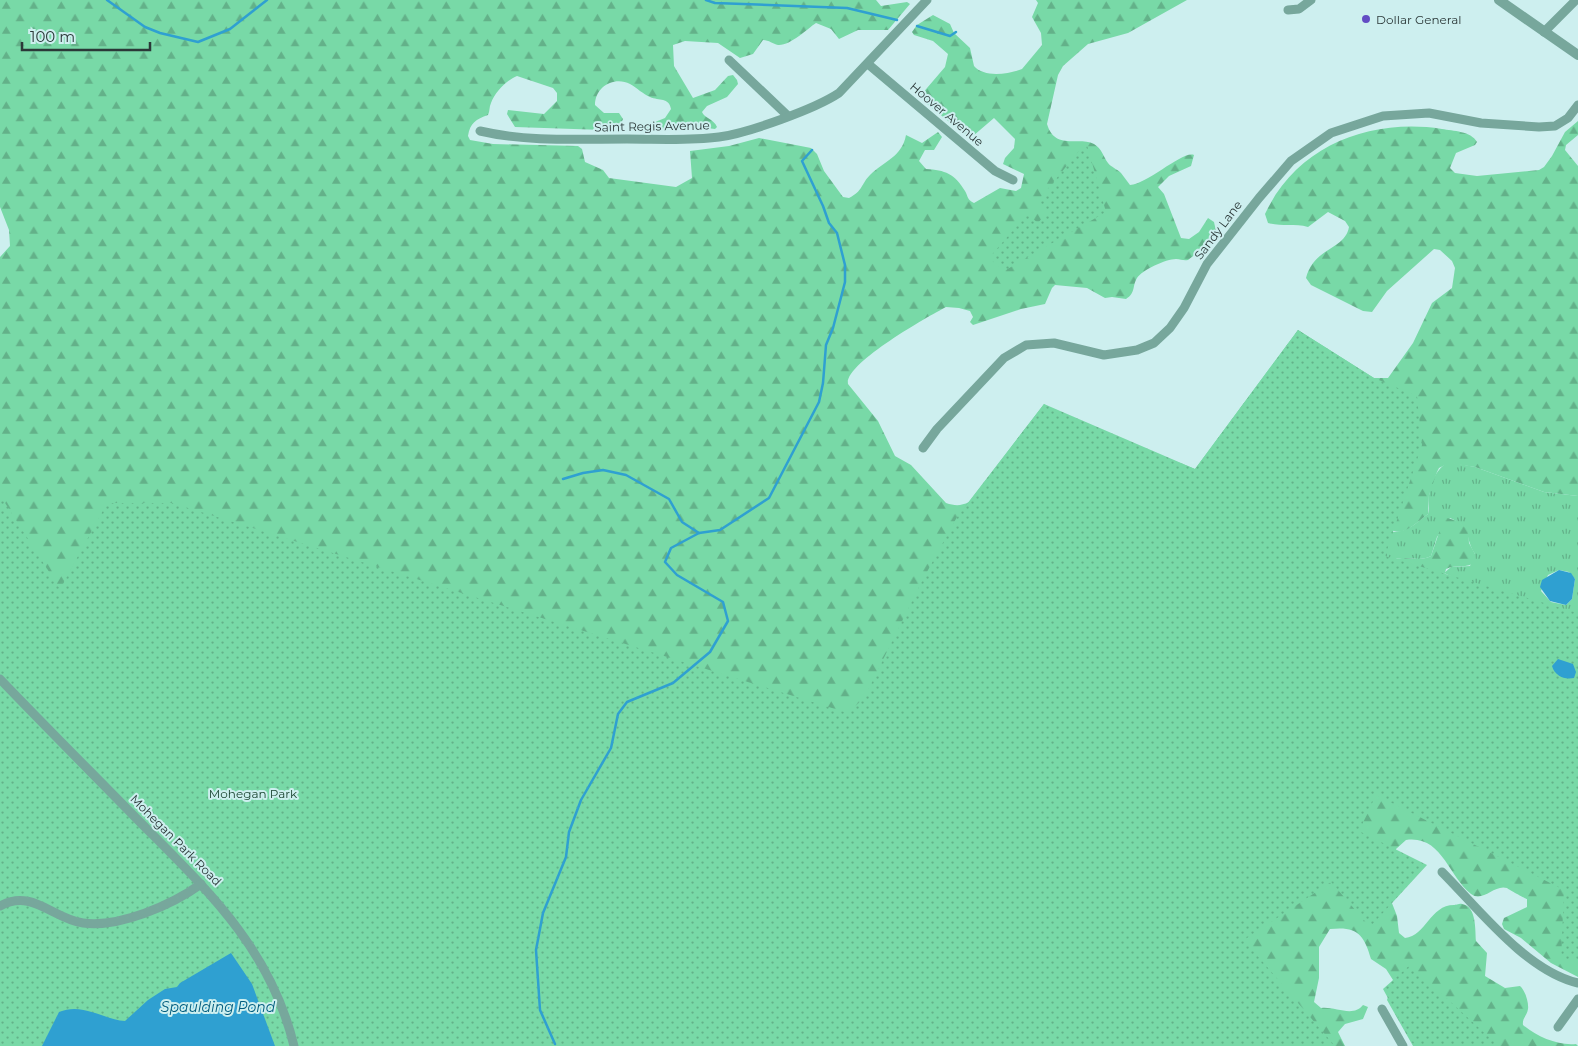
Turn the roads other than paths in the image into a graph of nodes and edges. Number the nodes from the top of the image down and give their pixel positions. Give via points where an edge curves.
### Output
1 (927, 0) edge
2 (1311, 0) edge
3 (1498, 0) edge
4 (1576, 0) edge
5 (1288, 10) dead end
6 (1544, 32) junction
7 (1578, 55) edge
8 (729, 60) dead end
9 (868, 64) junction
10 (1578, 105) edge
11 (788, 116) junction
12 (480, 131) dead end
13 (1013, 180) dead end
14 (923, 448) dead end
15 (0, 679) edge
16 (1442, 872) dead end
17 (202, 884) junction
18 (0, 906) edge
19 (1578, 983) edge
20 (1578, 999) edge
21 (1382, 1008) dead end
22 (1558, 1026) dead end
23 (294, 1046) edge
24 (1403, 1046) edge

1 - 9 street, Saint Regis Avenue
2 - 5 street via 1299,9
3 - 6 street
4 - 6 street
6 - 7 street
8 - 11 street
9 - 11 street, Saint Regis Avenue via 832,97
9 - 13 street, Hoover Avenue via 996,170
10 - 14 street, Sandy Lane via 1568,118 1555,126 1481,123 1429,113 1383,116 1331,133 1291,161 1259,198 1207,264 1170,328 1154,343 1137,350 1104,355 1054,343 1026,345 1004,358
11 - 12 street, Saint Regis Avenue via 733,135 700,139 552,138
15 - 17 street, Mohegan Park Road
16 - 19 street via 1496,930 1548,971
17 - 18 street via 173,901 109,922 79,922 28,900 11,901
17 - 23 street, Mohegan Park Road via 227,912 260,962 276,993
20 - 22 street
21 - 24 street

